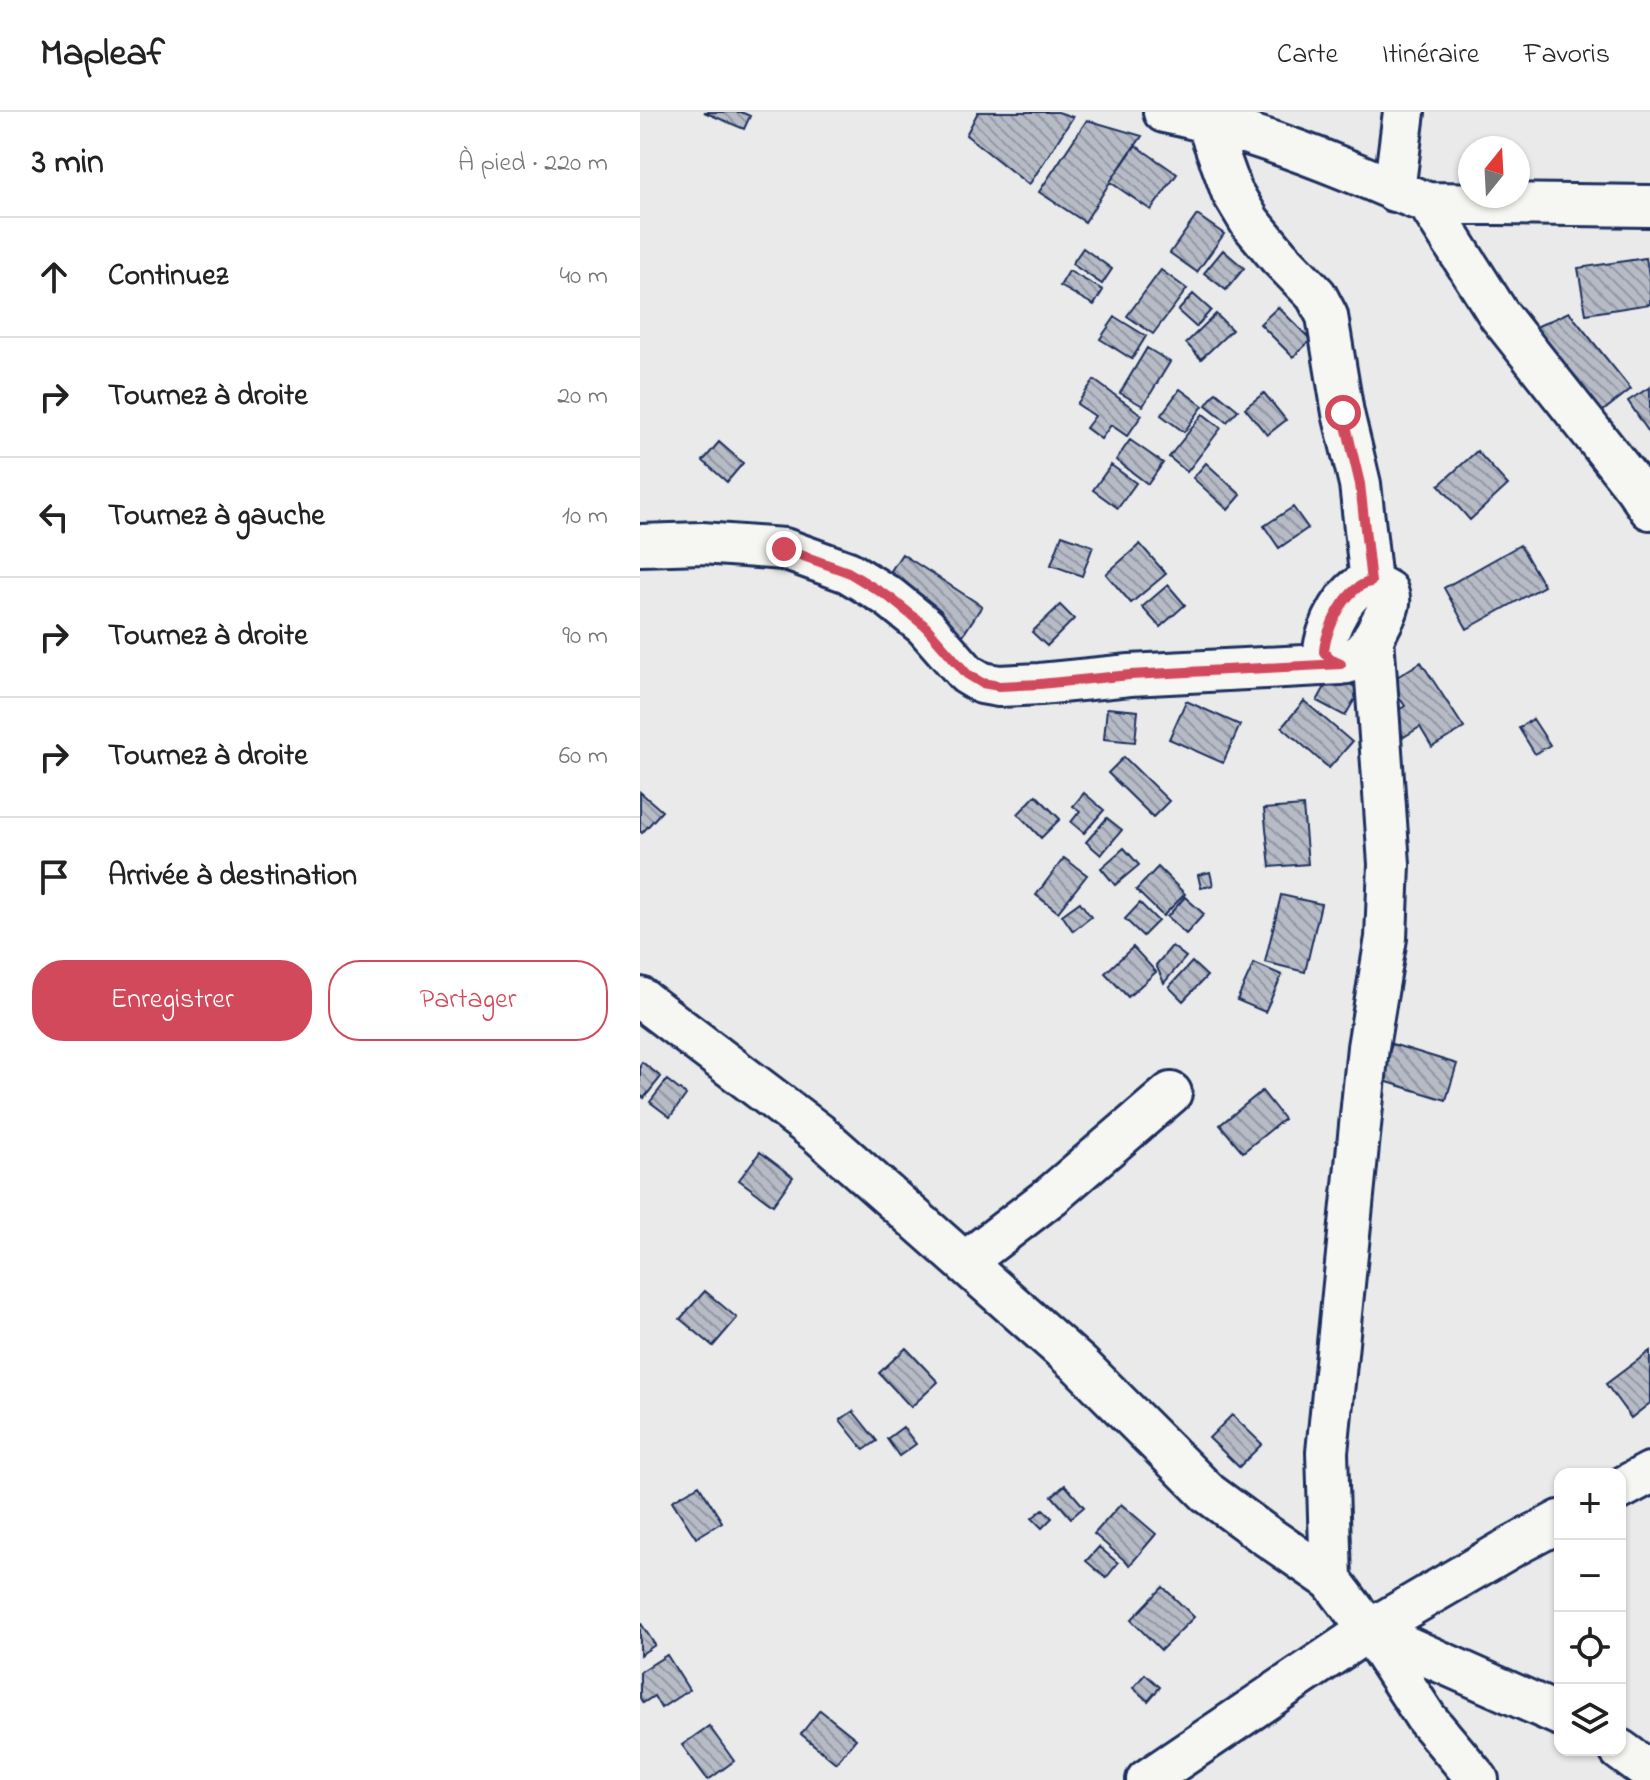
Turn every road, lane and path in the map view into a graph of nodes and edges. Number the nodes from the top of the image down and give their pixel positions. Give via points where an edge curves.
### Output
1 (1164, 112) edge
2 (1404, 112) edge
3 (1200, 116) edge
4 (1411, 197) junction
5 (1650, 206) edge
6 (1650, 509) edge
7 (640, 545) edge
8 (1371, 582) junction
9 (1373, 637) junction
10 (1341, 664) junction
11 (640, 998) edge
12 (1171, 1093) dead end
13 (965, 1262) junction
14 (1650, 1473) edge
15 (1626, 1486) edge
16 (1554, 1524) edge
17 (1331, 1580) junction
18 (1369, 1630) junction
19 (1554, 1712) edge
20 (1626, 1754) edge
21 (1650, 1772) edge
22 (1147, 1780) edge
23 (1478, 1780) edge

1 - 3 street
2 - 4 street
3 - 4 street
3 - 8 street via 1250,222 1316,295 1327,316 1360,484
4 - 5 street
4 - 6 street
7 - 10 street via 784,549 848,572 925,626 967,674 999,686
8 - 9 street via 1387,591 1390,600
8 - 10 street via 1354,591 1329,629 1324,652
9 - 10 street via 1363,653
9 - 17 street via 1389,864 1386,938 1368,1047 1327,1452
11 - 13 street via 818,1133
12 - 13 street
13 - 17 street via 1080,1365 1208,1493
14 - 15 street
16 - 18 street
17 - 18 street
18 - 19 street
18 - 22 street
18 - 23 street via 1426,1718
20 - 21 street

